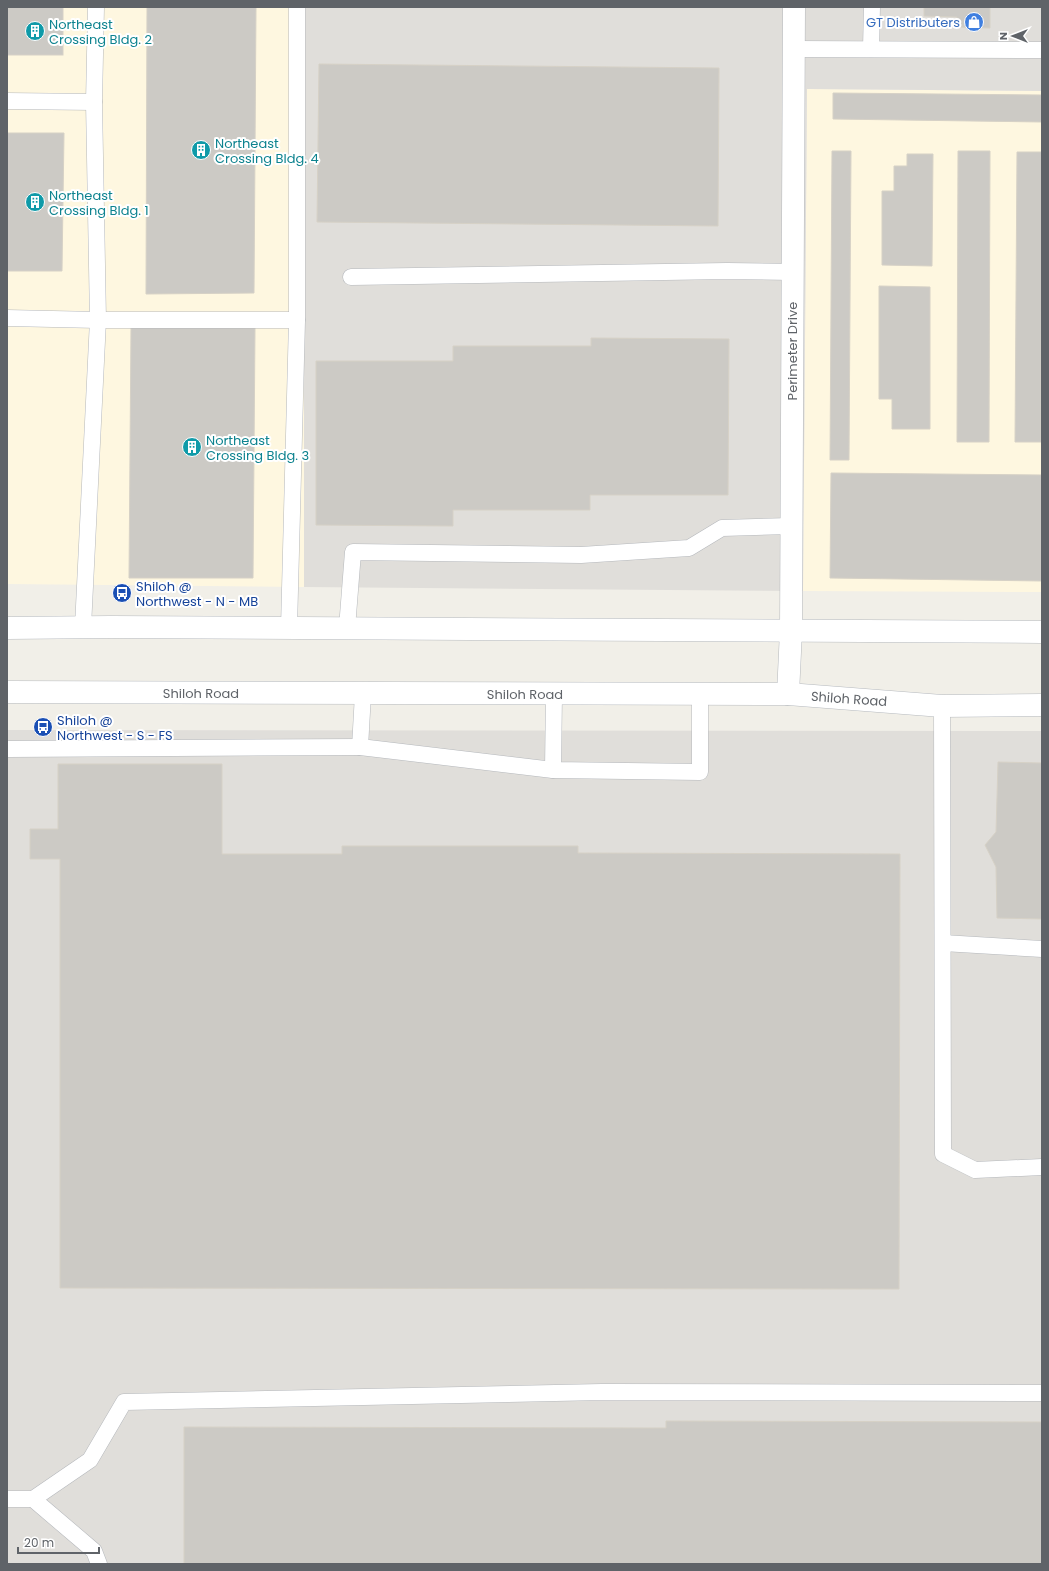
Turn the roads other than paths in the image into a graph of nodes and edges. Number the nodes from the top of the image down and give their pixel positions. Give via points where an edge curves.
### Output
1 (96, 7) edge
2 (297, 7) edge
3 (794, 7) edge
4 (872, 7) edge
5 (794, 49) junction
6 (871, 49) junction
7 (1042, 50) edge
8 (7, 101) edge
9 (94, 102) junction
10 (793, 272) junction
11 (351, 277) dead end
12 (7, 318) edge
13 (98, 320) junction
14 (297, 320) junction
15 (791, 526) junction
16 (83, 627) junction
17 (7, 628) edge
18 (289, 628) junction
19 (347, 628) junction
20 (791, 631) junction
21 (1042, 632) edge
22 (7, 692) edge
23 (363, 694) junction
24 (554, 694) junction
25 (700, 694) junction
26 (788, 694) junction
27 (1042, 705) edge
28 (942, 706) junction
29 (360, 747) junction
30 (7, 749) edge
31 (553, 770) junction
32 (943, 943) junction
33 (1042, 950) edge
34 (1042, 1167) edge
35 (1042, 1393) edge
36 (7, 1499) edge
37 (33, 1499) junction
38 (99, 1564) edge

1 - 9 lane
2 - 14 lane
3 - 5 main road, Perimeter Drive
4 - 6 lane
5 - 6 lane
5 - 10 main road, Perimeter Drive
6 - 7 lane
8 - 9 lane
9 - 13 lane
10 - 11 lane
10 - 15 main road, Perimeter Drive
12 - 13 lane
13 - 14 lane
13 - 16 lane
14 - 18 lane
15 - 19 lane via 722,528 689,548 582,555 353,552
15 - 20 main road, Perimeter Drive
16 - 17 main road
16 - 18 main road
18 - 19 main road
19 - 20 main road
20 - 21 main road
20 - 26 main road, Perimeter Drive
22 - 23 main road, Shiloh Road
23 - 24 main road, Shiloh Road
23 - 29 lane
24 - 25 main road, Shiloh Road
24 - 31 lane
25 - 26 main road, Shiloh Road
25 - 31 lane via 700,772
26 - 28 main road, Shiloh Road
27 - 28 main road, Shiloh Road
28 - 32 lane
29 - 30 lane
29 - 31 lane
32 - 33 lane
32 - 34 lane via 943,1154 975,1170
35 - 37 lane via 602,1392 124,1402 90,1460
36 - 37 lane
37 - 38 lane via 94,1551

